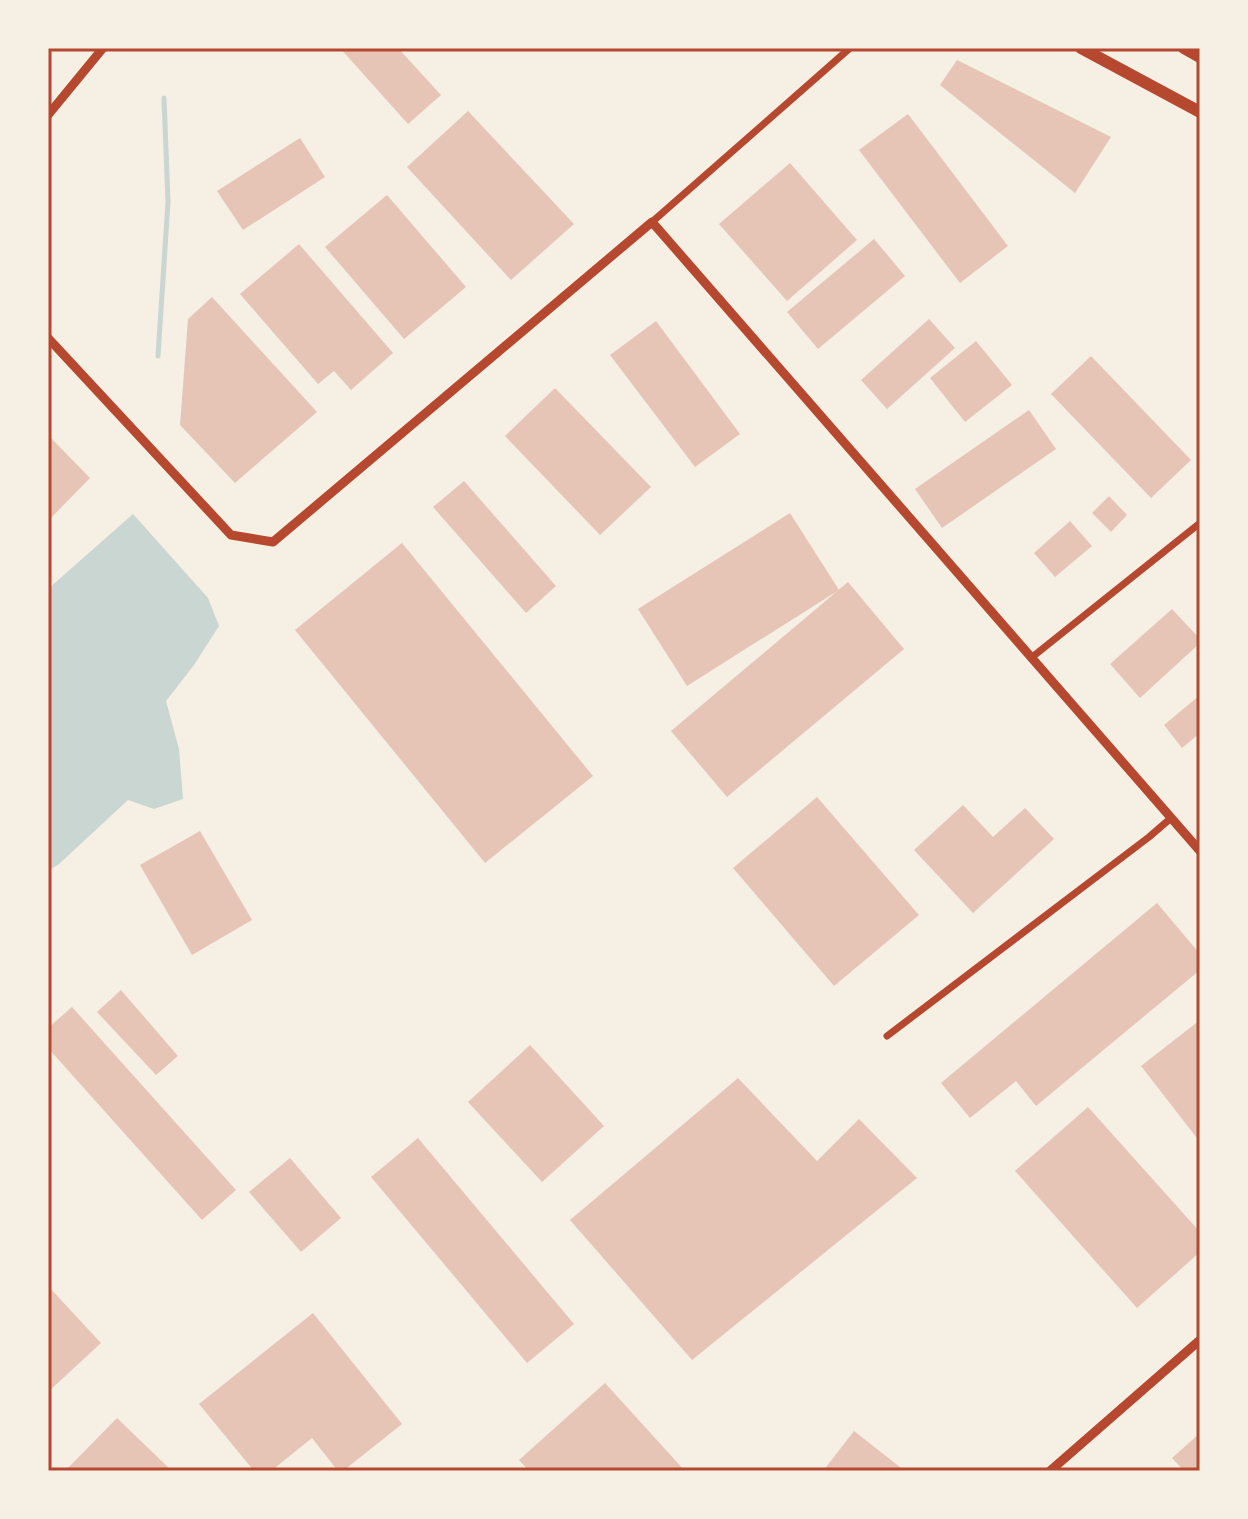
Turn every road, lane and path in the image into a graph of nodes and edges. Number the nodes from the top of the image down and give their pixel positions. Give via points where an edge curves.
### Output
1 (103, 48) edge
2 (850, 48) edge
3 (1081, 48) edge
4 (1184, 48) edge
5 (1200, 57) edge
6 (1200, 112) edge
7 (48, 115) edge
8 (652, 222) junction
9 (48, 338) edge
10 (1200, 523) edge
11 (1031, 658) junction
12 (1171, 818) junction
13 (1200, 851) edge
14 (887, 1036) dead end
15 (1200, 1340) edge
16 (1050, 1471) edge

1 - 7 street
2 - 8 street
3 - 6 highway
4 - 5 highway
8 - 9 street via 273,542 231,535
8 - 11 street
10 - 11 street
11 - 12 street
12 - 13 street
12 - 14 street
15 - 16 street

